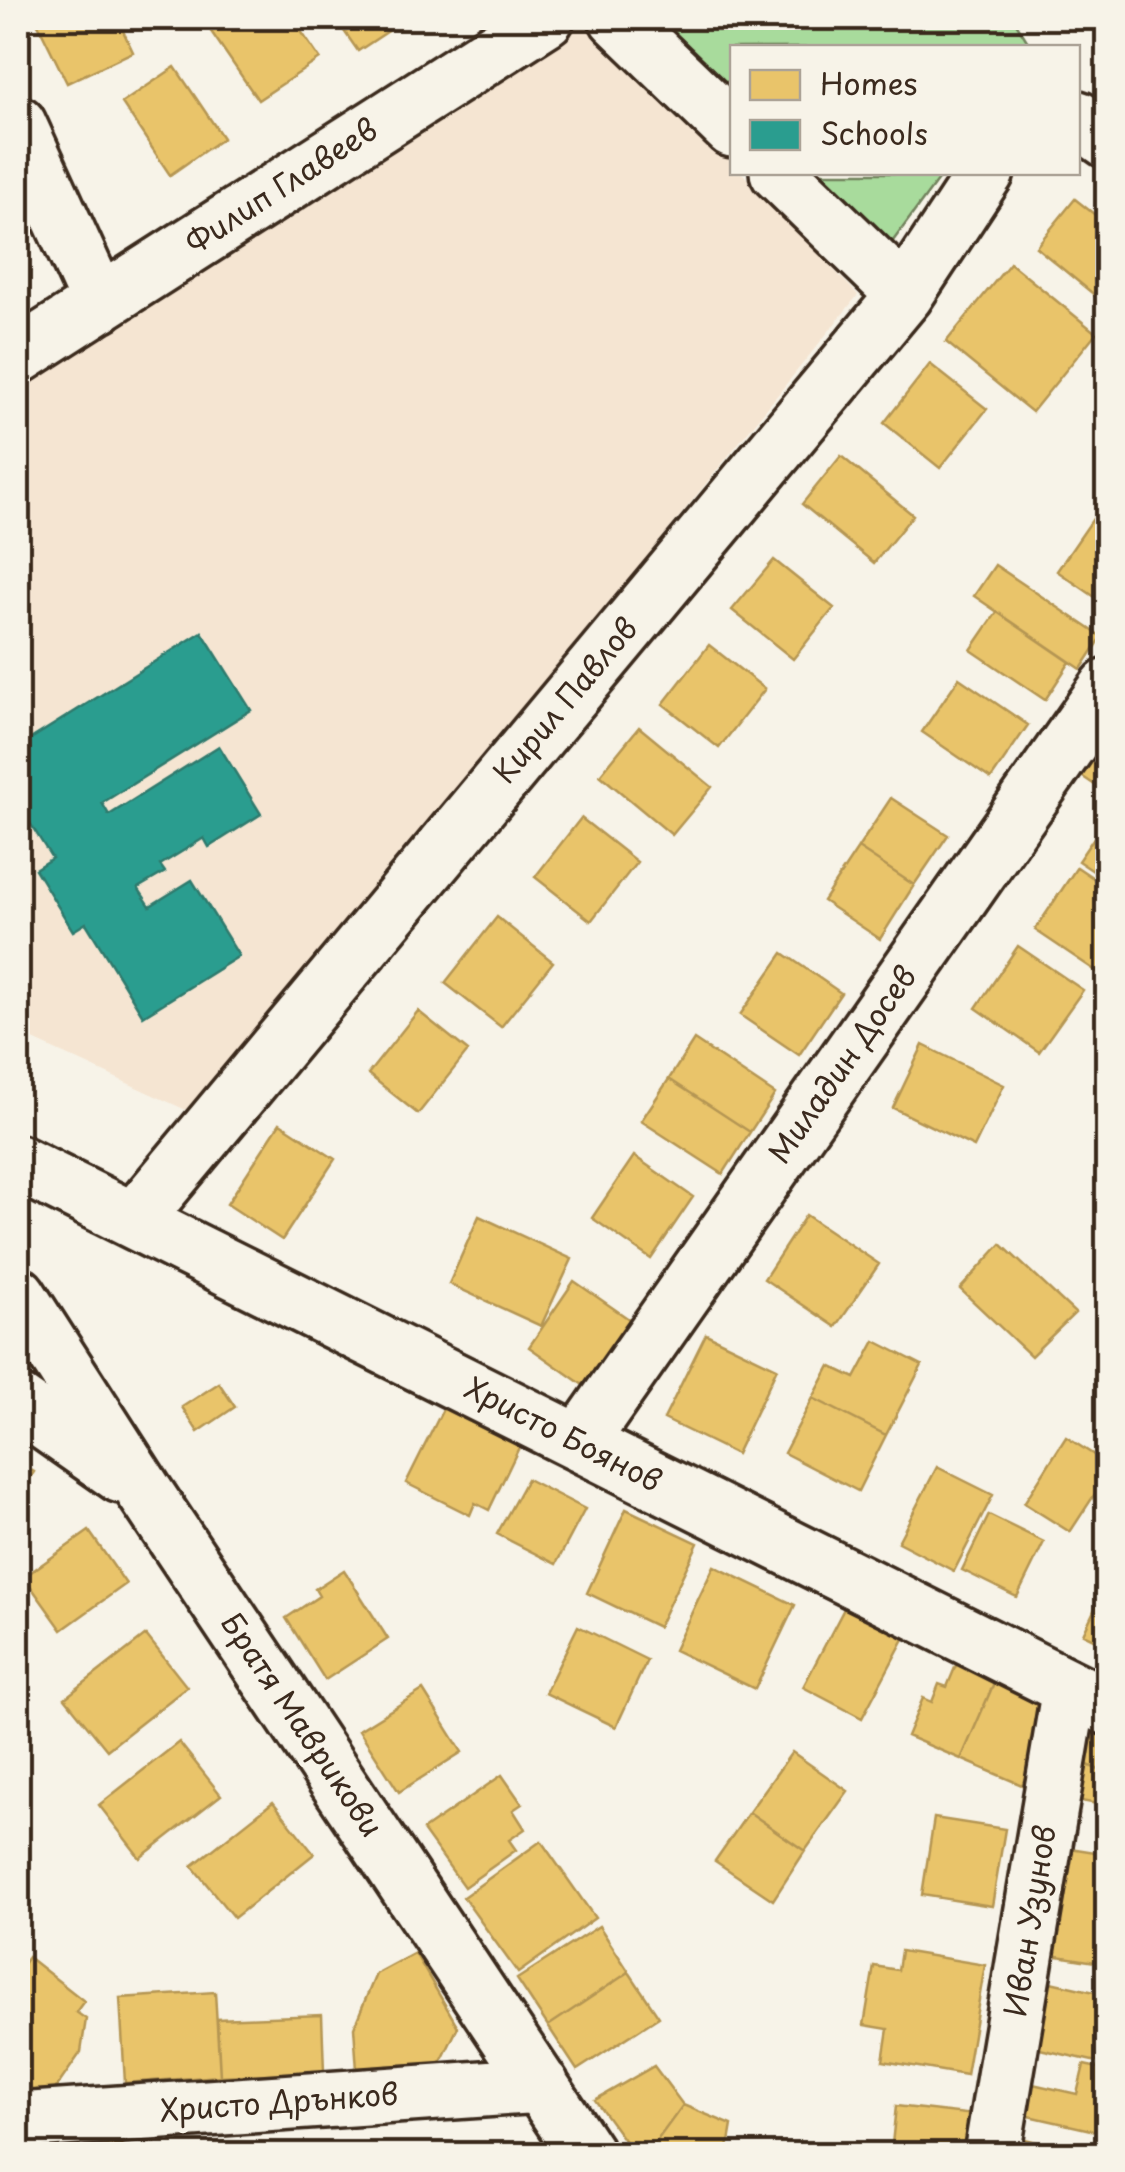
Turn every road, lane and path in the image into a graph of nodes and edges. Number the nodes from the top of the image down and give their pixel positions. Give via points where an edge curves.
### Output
1 (546, 18) edge
2 (618, 18) edge
3 (1080, 120) edge
4 (18, 124) edge
5 (730, 127) edge
6 (1108, 140) edge
7 (781, 175) edge
8 (984, 175) edge
9 (905, 296) junction
10 (100, 304) junction
11 (18, 356) edge
12 (1108, 687) edge
13 (18, 1163) edge
14 (134, 1220) junction
15 (18, 1295) edge
16 (18, 1403) edge
17 (579, 1443) junction
18 (144, 1491) junction
19 (1088, 1697) edge
20 (541, 2085) junction
21 (18, 2121) edge
22 (586, 2154) edge
23 (992, 2154) edge

1 - 10 street, Филип Главеев
2 - 5 street
3 - 6 street
4 - 10 street
7 - 9 street
8 - 9 street, Кирил Павлов
9 - 14 street, Кирил Павлов
10 - 11 street, Филип Главеев
12 - 17 street, Миладин Досев
13 - 14 street, Христо Боянов
14 - 17 street, Христо Боянов
15 - 18 street, Братя Маврикови
16 - 18 street
17 - 19 street, Христо Боянов
18 - 20 street, Братя Маврикови
19 - 23 street, Иван Узунов
20 - 21 street, Христо Дрънков
20 - 22 street, Братя Маврикови

